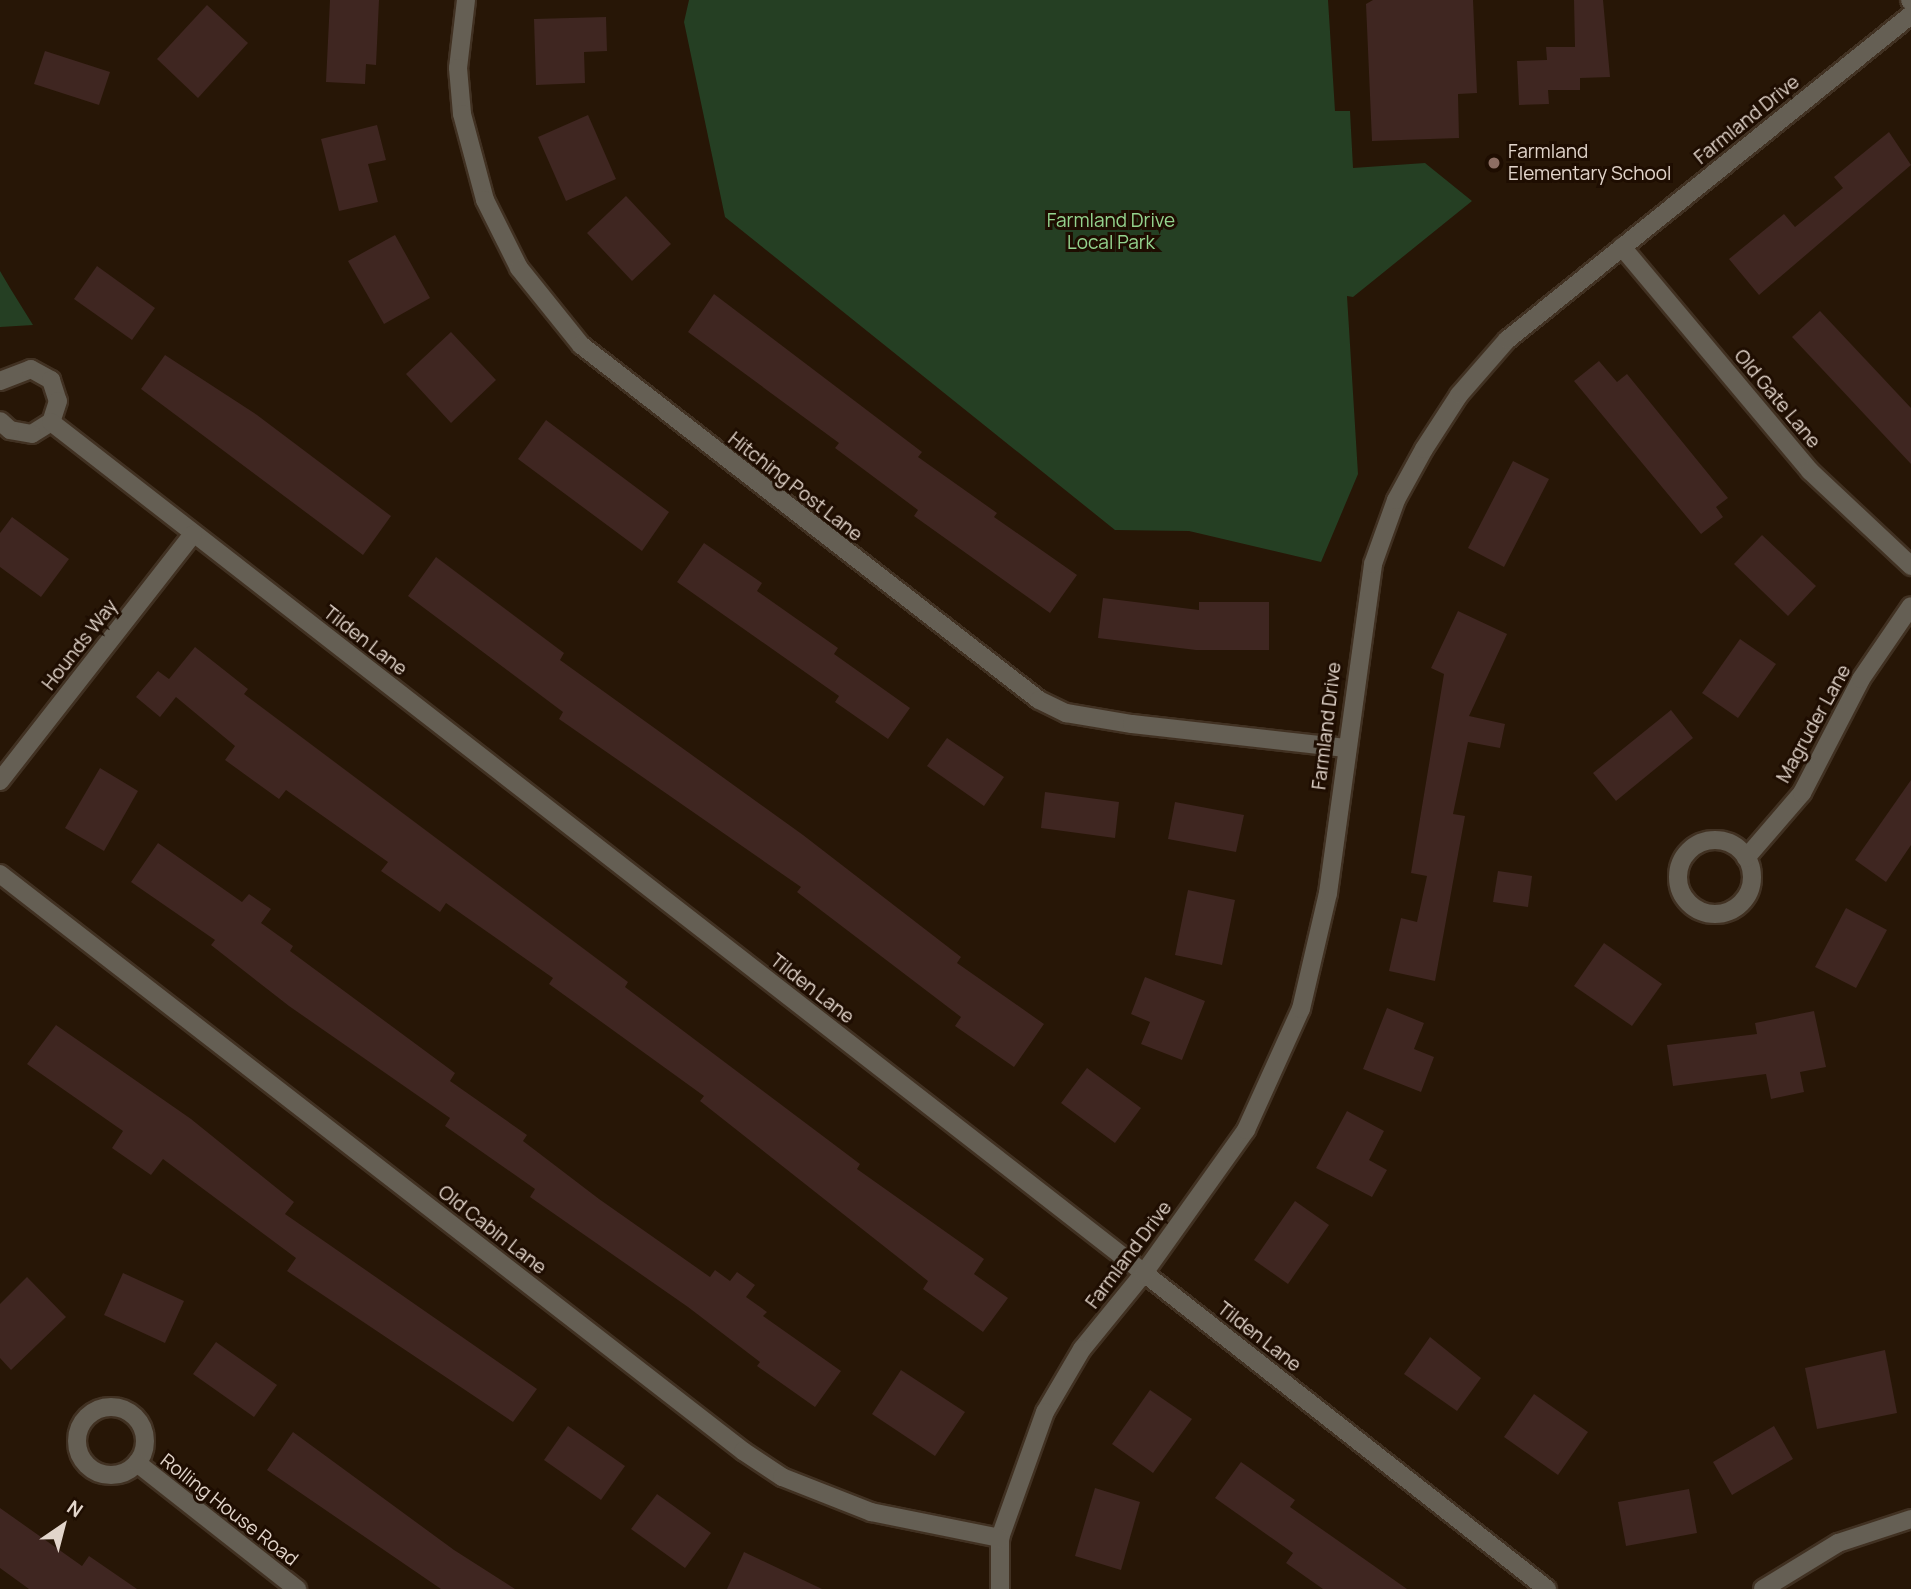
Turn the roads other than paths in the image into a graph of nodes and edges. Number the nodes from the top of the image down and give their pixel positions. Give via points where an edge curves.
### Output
1 (466, 0) edge
2 (1911, 15) edge
3 (1622, 247) junction
4 (0, 381) edge
5 (0, 421) edge
6 (51, 422) junction
7 (193, 534) junction
8 (1911, 566) edge
9 (1911, 606) edge
10 (1346, 748) junction
11 (0, 781) edge
12 (1746, 858) junction
13 (0, 874) edge
14 (1144, 1273) junction
15 (137, 1463) dead end
16 (1911, 1519) edge
17 (1000, 1538) junction
18 (297, 1589) edge
19 (1000, 1589) edge
20 (1547, 1589) edge
21 (1763, 1589) edge

1 - 10 street, Hitching Post Lane via 458,68 462,114 485,200 519,268 581,345 1039,701 1066,713 1132,724
2 - 3 street, Farmland Drive
3 - 8 street, Old Gate Lane via 1810,471
3 - 10 street, Farmland Drive via 1507,340 1459,395 1396,500 1373,564
4 - 6 street via 31,369 51,380 58,401
5 - 6 street via 9,430 32,434
6 - 7 street, Tilden Lane
7 - 11 street, Hounds Way
7 - 14 street, Tilden Lane
9 - 12 street, Magruder Lane via 1861,679 1801,793
10 - 14 street, Farmland Drive via 1328,893 1301,1009 1246,1130
12 - 12 street via 1729,842 1695,845 1677,874 1683,897 1712,914 1735,909 1749,891
13 - 17 street, Old Cabin Lane via 782,1477 872,1512
14 - 17 street, Farmland Drive via 1063,1380 1017,1479
14 - 20 street, Tilden Lane
15 - 18 street, Rolling House Road
16 - 21 street via 1838,1543
17 - 19 street, Farmland Drive

